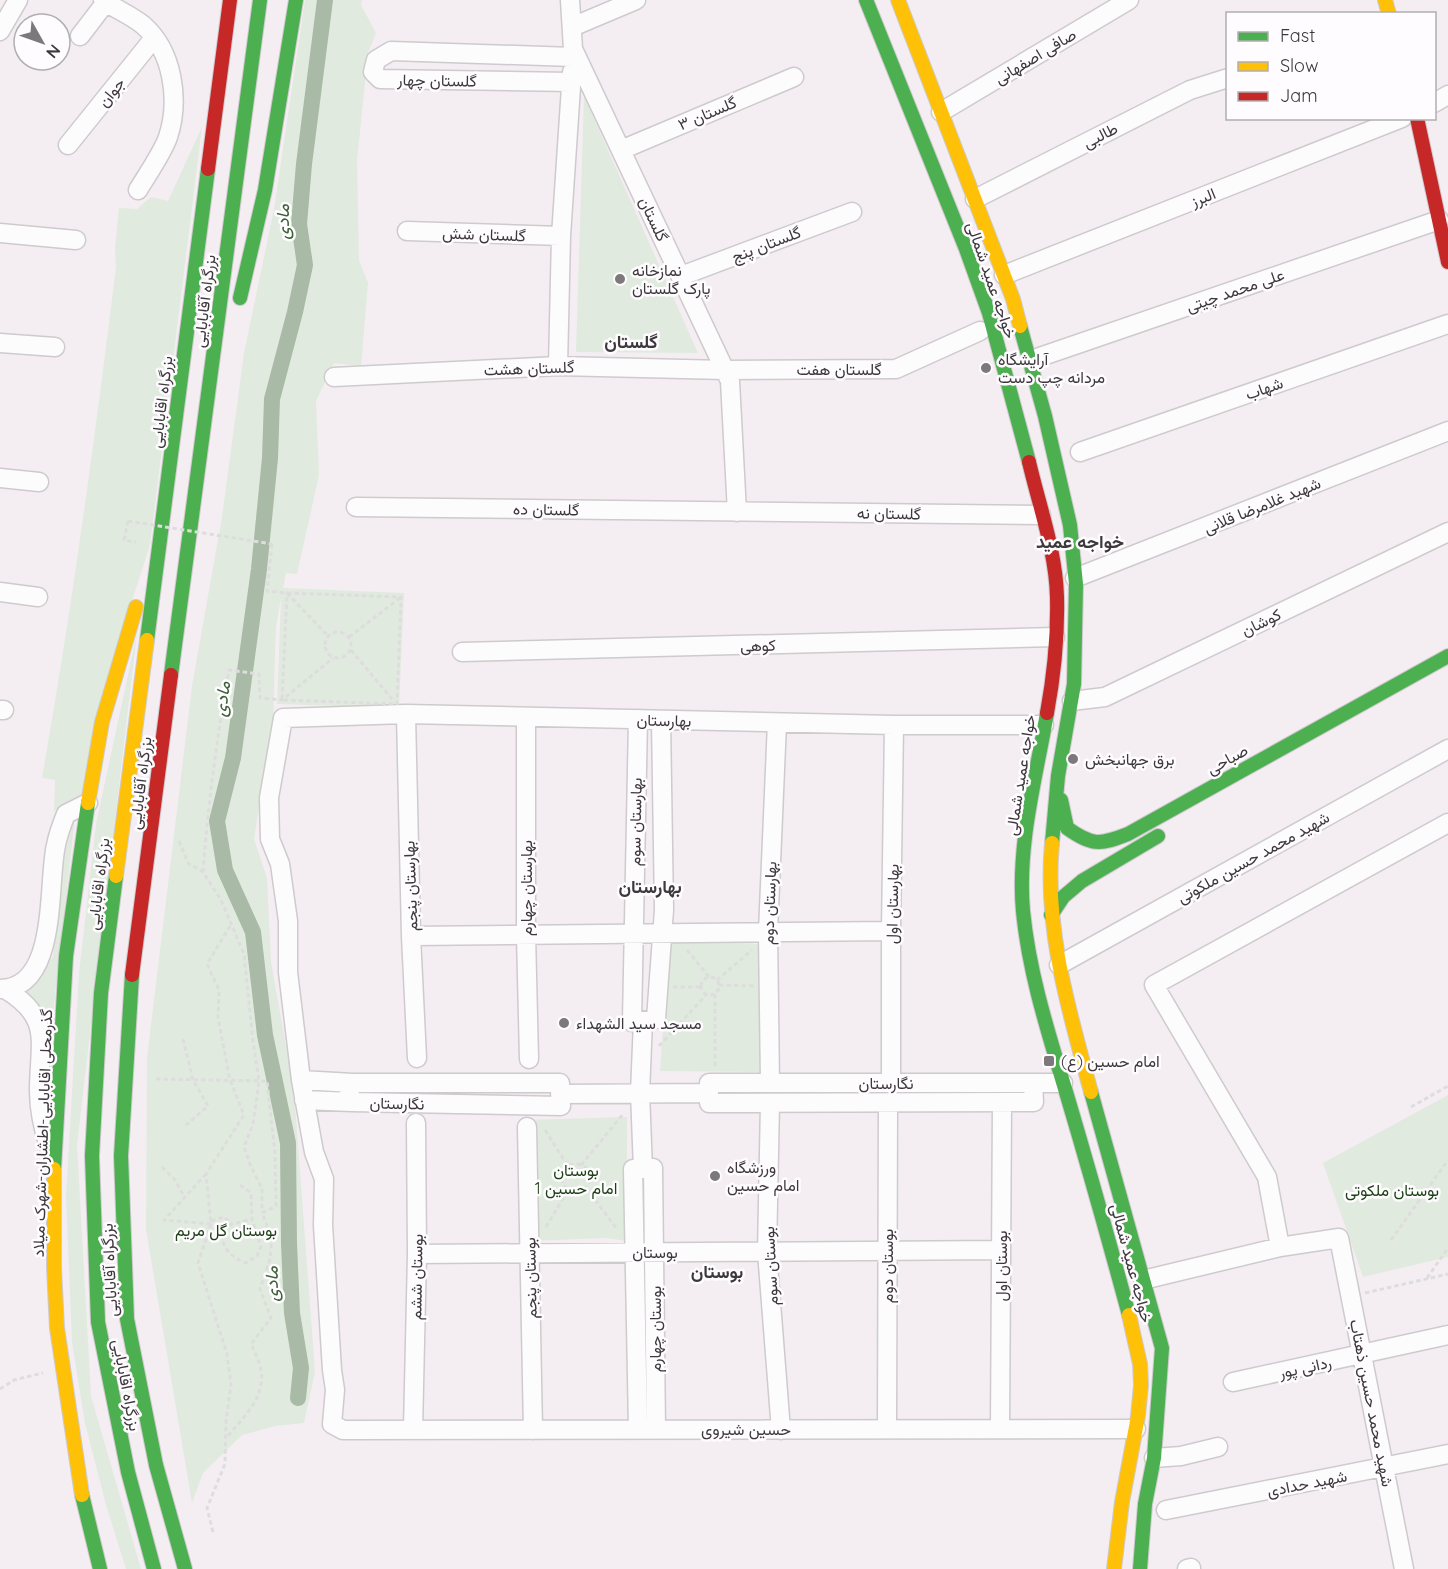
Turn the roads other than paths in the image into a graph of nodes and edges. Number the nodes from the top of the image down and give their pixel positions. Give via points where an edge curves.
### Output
1 (18, 0) edge
2 (231, 0) edge
3 (260, 0) edge
4 (296, 0) edge
5 (570, 0) edge
6 (636, 0) edge
7 (866, 0) edge
8 (898, 0) edge
9 (1129, 0) edge
10 (109, 2) edge
11 (572, 27) junction
12 (0, 31) edge
13 (80, 36) dead end
14 (211, 36) dead end
15 (154, 38) junction
16 (573, 53) junction
17 (794, 77) dead end
18 (1226, 78) edge
19 (572, 82) junction
20 (941, 112) junction
21 (1397, 120) edge
22 (1417, 120) edge
23 (68, 146) dead end
24 (621, 150) junction
25 (138, 190) dead end
26 (975, 198) junction
27 (204, 202) junction
28 (852, 212) dead end
29 (1443, 224) edge
30 (407, 231) dead end
31 (0, 233) edge
32 (561, 236) junction
33 (76, 240) dead end
34 (1448, 262) edge
35 (1004, 275) junction
36 (681, 276) junction
37 (236, 315) dead end
38 (1448, 324) edge
39 (980, 331) dead end
40 (0, 343) edge
41 (55, 347) dead end
42 (228, 349) dead end
43 (1031, 360) junction
44 (558, 366) junction
45 (725, 370) junction
46 (334, 377) dead end
47 (1448, 431) edge
48 (1080, 452) dead end
49 (0, 478) edge
50 (39, 482) dead end
51 (196, 483) junction
52 (356, 507) dead end
53 (737, 512) junction
54 (1043, 522) junction
55 (1070, 525) junction
56 (161, 528) junction
57 (1448, 532) edge
58 (1075, 579) junction
59 (0, 592) edge
60 (38, 597) dead end
61 (1055, 637) junction
62 (462, 652) dead end
63 (1448, 656) edge
64 (1072, 701) junction
65 (401, 709) junction
66 (526, 717) junction
67 (638, 719) junction
68 (661, 720) junction
69 (777, 723) junction
70 (1044, 725) junction
71 (894, 726) junction
72 (1448, 749) edge
73 (1058, 776) junction
74 (88, 803) junction
75 (1176, 807) junction
76 (1185, 821) dead end
77 (1448, 824) edge
78 (1166, 832) dead end
79 (1052, 915) junction
80 (891, 931) junction
81 (633, 933) junction
82 (668, 933) junction
83 (526, 934) junction
84 (768, 934) junction
85 (411, 936) junction
86 (1059, 965) junction
87 (3, 989) edge
88 (644, 1021) junction
89 (417, 1059) dead end
90 (529, 1059) dead end
91 (301, 1080) junction
92 (353, 1083) junction
93 (770, 1083) junction
94 (891, 1083) junction
95 (1033, 1083) junction
96 (1063, 1083) junction
97 (711, 1086) junction
98 (640, 1093) junction
99 (560, 1094) junction
100 (304, 1100) junction
101 (352, 1102) junction
102 (1002, 1102) junction
103 (770, 1103) junction
104 (888, 1103) junction
105 (416, 1124) dead end
106 (527, 1127) dead end
107 (55, 1164) junction
108 (643, 1169) junction
109 (1280, 1246) junction
110 (1001, 1250) junction
111 (887, 1251) junction
112 (635, 1252) junction
113 (655, 1252) junction
114 (767, 1252) junction
115 (530, 1253) junction
116 (417, 1254) junction
117 (1143, 1280) junction
118 (1448, 1335) edge
119 (1362, 1355) junction
120 (1233, 1382) dead end
121 (1157, 1428) junction
122 (647, 1429) junction
123 (887, 1429) junction
124 (1000, 1429) junction
125 (1136, 1429) junction
126 (413, 1430) junction
127 (533, 1430) junction
128 (781, 1430) junction
129 (1218, 1447) dead end
130 (1448, 1454) edge
131 (1154, 1458) junction
132 (1384, 1468) junction
133 (1166, 1510) dead end
134 (100, 1569) edge
135 (154, 1569) edge
136 (185, 1569) edge
137 (1114, 1569) edge
138 (1140, 1569) edge
139 (1404, 1569) edge

1 - 12 street
2 - 27 main road
3 - 51 main road, بزرگراه آقابابایی
4 - 37 main road via 264,190
5 - 11 street, گلستان
6 - 11 street
7 - 54 main road, خواجه عمید شمالی via 989,313
8 - 20 main road, خواجه عمید شمالی
9 - 20 street, صافی اصفهانی
10 - 13 street
10 - 15 street via 143,25
11 - 16 street, گلستان
14 - 27 main road
15 - 23 street, جوان
15 - 25 street via 163,49 174,98 168,138
16 - 19 street
16 - 19 street, گلستان چهار via 391,51 376,60 373,72 380,80
16 - 24 street, گلستان
17 - 24 street, گلستان ۳
18 - 26 street, طالبی via 1190,90
19 - 32 street
20 - 26 main road, خواجه عمید شمالی
21 - 35 street, البرز
22 - 29 main road
24 - 36 street, گلستان
26 - 35 main road, خواجه عمید شمالی
27 - 56 main road, بزرگراه اقابابایی
28 - 36 street, گلستان پنج
29 - 34 main road
29 - 43 street, علی محمد چیتی
30 - 32 street, گلستان شش
31 - 33 street
32 - 44 street
35 - 43 main road, خواجه عمید شمالی
36 - 45 street, گلستان
38 - 48 street, شهاب
39 - 45 street, گلستان هفت via 896,369
40 - 41 street
42 - 51 main road
43 - 55 main road, خواجه عمید شمالی
44 - 45 street, گلستان هشت
44 - 46 street, گلستان هشت
45 - 53 street, گلستان via 730,381
47 - 58 street, شهید غلامرضا قلانی
49 - 50 street
51 - 136 main road, بزرگراه آقابابایی via 129,995 122,1156 127,1319 156,1465
52 - 53 street, گلستان ده
53 - 54 street, گلستان نه
54 - 55 main road
54 - 61 main road, خواجه عمید شمالی via 1057,596
55 - 58 main road, خواجه عمید شمالی
56 - 74 main road, گذرمحلی اقابابایی-اطشاران-شهرک میلاد via 117,664
56 - 135 main road, بزرگراه اقابابایی via 100,993 92,1156 98,1322 128,1472
57 - 64 street, کوشان via 1105,697
58 - 64 main road, خواجه عمید شمالی
59 - 60 street
61 - 62 street, کوهی
61 - 70 main road, خواجه عمید شمالی via 1053,681
63 - 75 main road, صباحی
64 - 73 main road, خواجه عمید شمالی
65 - 66 street, بهارستان
65 - 85 street, بهارستان پنجم
65 - 91 street, بهارستان via 283,718 270,798 270,839 280,864 288,921 288,972
66 - 67 street, بهارستان
66 - 83 street, بهارستان چهارم
67 - 68 street, بهارستان
67 - 81 street, بهارستان سوم
68 - 69 street, بهارستان
68 - 82 street, بهارستان سوم
69 - 71 street, بهارستان
69 - 84 street, بهارستان دوم
70 - 71 street, بهارستان
70 - 96 main road, خواجه عمید شمالی via 1024,850 1023,911 1036,990
71 - 80 street, بهارستان اول
72 - 86 street, شهید محمد حسین ملکوتی
73 - 75 main road, صباحی via 1067,828 1083,840 1106,843
73 - 79 main road, خواجه عمید شمالی via 1049,871
74 - 87 street via 66,814 56,845 40,959 28,979
74 - 107 main road, گذرمحلی اقابابایی-اطشاران-شهرک میلاد via 66,956
75 - 76 main road
77 - 109 street via 1154,985 1267,1177
78 - 79 main road via 1082,881 1063,897
79 - 86 main road, خواجه عمید شمالی
80 - 84 street
80 - 94 street, بهارستان اول
81 - 82 street
81 - 83 street
81 - 88 street, بهارستان سوم via 632,1022
82 - 84 street
82 - 88 street, بهارستان سوم via 656,1019
83 - 85 street
83 - 90 street, بهارستان چهارم
84 - 93 street, بهارستان دوم
85 - 89 street, بهارستان پنجم
86 - 117 main road, خواجه عمید شمالی via 1081,1061
87 - 107 street via 23,999 38,1018 39,1093
88 - 98 street
91 - 92 street
91 - 100 street
92 - 99 street, نگارستان via 560,1083
92 - 101 street, نگارستان via 349,1091
93 - 94 street, نگارستان
93 - 97 street, نگارستان
94 - 95 street, نگارستان
95 - 96 street, نگارستان
95 - 102 street via 1034,1102
96 - 125 main road, خواجه عمید شمالی via 1135,1339 1141,1384
97 - 98 street, نگارستان
97 - 103 street via 709,1103
98 - 99 street, نگارستان
98 - 108 street, بوستان چهارم
99 - 101 street, نگارستان via 561,1106
100 - 101 street
100 - 126 street, حسین شیروی via 314,1152 324,1179 323,1225 335,1390 332,1424 343,1430
102 - 104 street
102 - 110 street, بوستان اول
103 - 104 street
103 - 114 street, بوستان سوم
104 - 111 street, بوستان دوم
105 - 116 street, بوستان ششم
106 - 115 street, بوستان پنجم
107 - 134 main road, گذرمحلی اقابابایی-اطشاران-شهرک میلاد via 54,1268 62,1368 78,1479
108 - 112 street, بوستان چهارم via 633,1169
108 - 113 street, بوستان چهارم via 653,1167
109 - 117 street
109 - 119 street, شهید محمد حسین ذهتاب via 1339,1238
110 - 111 street, بوستان
110 - 124 street, بوستان اول
111 - 114 street, بوستان
111 - 123 street, بوستان دوم
112 - 113 street, بوستان
112 - 115 street, بوستان
112 - 122 street, بوستان چهارم
113 - 114 street, بوستان
113 - 122 street, بوستان چهارم
114 - 128 street, بوستان سوم
115 - 116 street, بوستان
115 - 127 street, بوستان پنجم
116 - 126 street, بوستان ششم
117 - 121 main road, خواجه عمید شمالی via 1162,1348
118 - 119 street, ردانی پور
119 - 120 street, ردانی پور
119 - 132 street, شهید محمد حسین ذهتاب
121 - 125 main road
121 - 131 main road, خواجه عمید شمالی
122 - 127 street, حسین شیروی
122 - 128 street, حسین شیروی
123 - 124 street, حسین شیروی
123 - 128 street, حسین شیروی
124 - 125 street, حسین شیروی
125 - 137 main road, خواجه عمید شمالی
126 - 127 street, حسین شیروی
129 - 131 street
130 - 132 street, شهید حدادی
131 - 138 main road, خواجه عمید شمالی via 1145,1504
132 - 133 street, شهید حدادی
132 - 139 street, شهید محمد حسین ذهتاب

